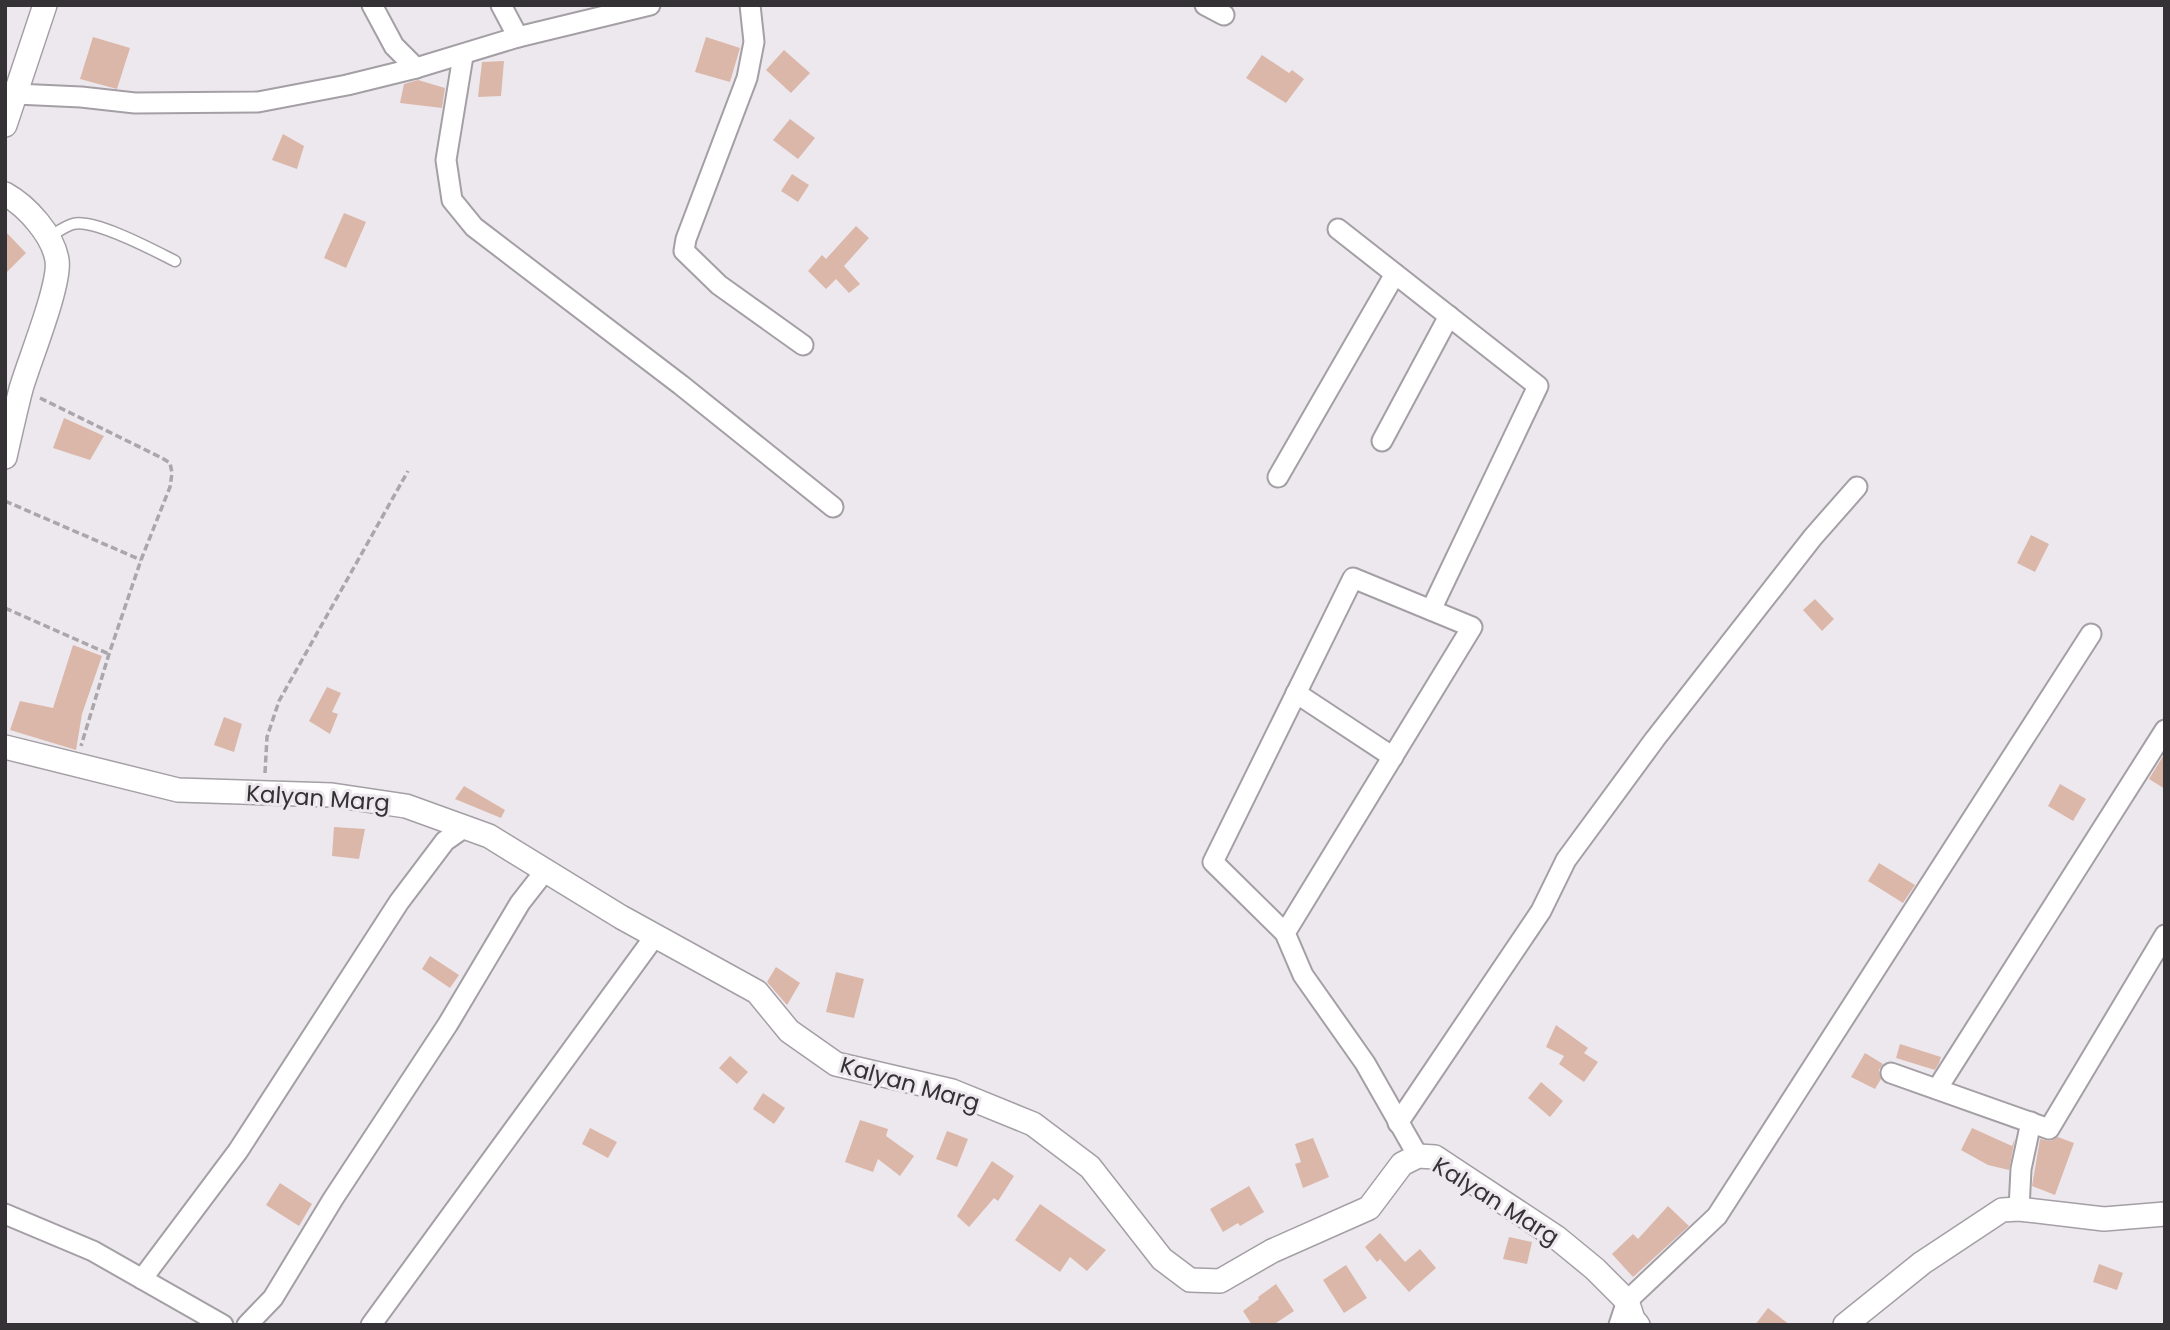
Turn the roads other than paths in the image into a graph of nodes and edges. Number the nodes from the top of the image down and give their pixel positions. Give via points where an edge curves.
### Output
1 (45, 5) edge
2 (372, 5) edge
3 (501, 5) edge
4 (650, 5) edge
5 (750, 5) edge
6 (1205, 5) edge
7 (628, 7) edge
8 (1224, 16) dead end
9 (518, 37) junction
10 (463, 56) junction
11 (416, 68) junction
12 (16, 94) junction
13 (5, 125) edge
14 (5, 194) edge
15 (1338, 229) dead end
16 (49, 237) junction
17 (176, 261) dead end
18 (1395, 274) junction
19 (1449, 316) junction
20 (803, 345) dead end
21 (1382, 440) dead end
22 (5, 457) edge
23 (1278, 477) dead end
24 (1857, 487) dead end
25 (833, 507) dead end
26 (1431, 610) junction
27 (2091, 634) dead end
28 (1296, 693) junction
29 (2165, 730) edge
30 (5, 747) edge
31 (1393, 757) junction
32 (465, 827) junction
33 (545, 871) junction
34 (1285, 933) junction
35 (2165, 935) edge
36 (655, 936) junction
37 (1891, 1073) dead end
38 (1937, 1089) junction
39 (1398, 1122) junction
40 (2031, 1122) junction
41 (1418, 1156) junction
42 (2019, 1209) junction
43 (5, 1214) edge
44 (2165, 1214) edge
45 (142, 1279) junction
46 (1627, 1301) junction
47 (223, 1325) edge
48 (247, 1325) edge
49 (371, 1325) edge
50 (1619, 1325) edge
51 (1638, 1325) edge
52 (1846, 1325) edge

1 - 12 street
2 - 11 street via 394,46
3 - 9 street
4 - 7 street
5 - 20 street via 754,42 747,78 684,251 719,285
6 - 8 street
7 - 9 street
9 - 10 street
10 - 11 street
10 - 25 street via 446,160 452,200 474,227
11 - 12 street via 258,102 135,103
12 - 13 street
14 - 16 street
15 - 18 street
16 - 17 lane via 83,223
16 - 22 street via 58,270
18 - 19 street
18 - 23 street
19 - 21 street
19 - 26 street via 1538,386
24 - 39 street via 1655,739 1566,860 1541,911
26 - 28 street via 1353,578
26 - 31 street via 1472,627
27 - 46 street via 1717,1216
28 - 31 street
28 - 34 street via 1213,862
29 - 38 street
30 - 32 street, Kalyan Marg via 178,790 332,795 406,806
31 - 34 street
32 - 33 street, Kalyan Marg via 489,836
32 - 45 street via 445,841 399,902 238,1151
33 - 36 street, Kalyan Marg
33 - 48 street via 520,903 273,1298
34 - 39 street via 1303,975 1365,1063
35 - 40 street via 2049,1129
36 - 41 street, Kalyan Marg via 757,992 789,1031 836,1064 952,1091 1033,1124 1090,1167 1162,1259 1189,1280 1220,1280 1369,1208 1402,1164
36 - 49 street
37 - 38 street
38 - 40 street
39 - 41 street
40 - 42 street
41 - 46 street, Kalyan Marg via 1435,1157 1556,1237
42 - 44 street via 2104,1219
42 - 52 street via 2002,1210 1966,1232
43 - 45 street via 93,1251
45 - 47 street
46 - 50 street
46 - 51 street, Kalyan Marg

